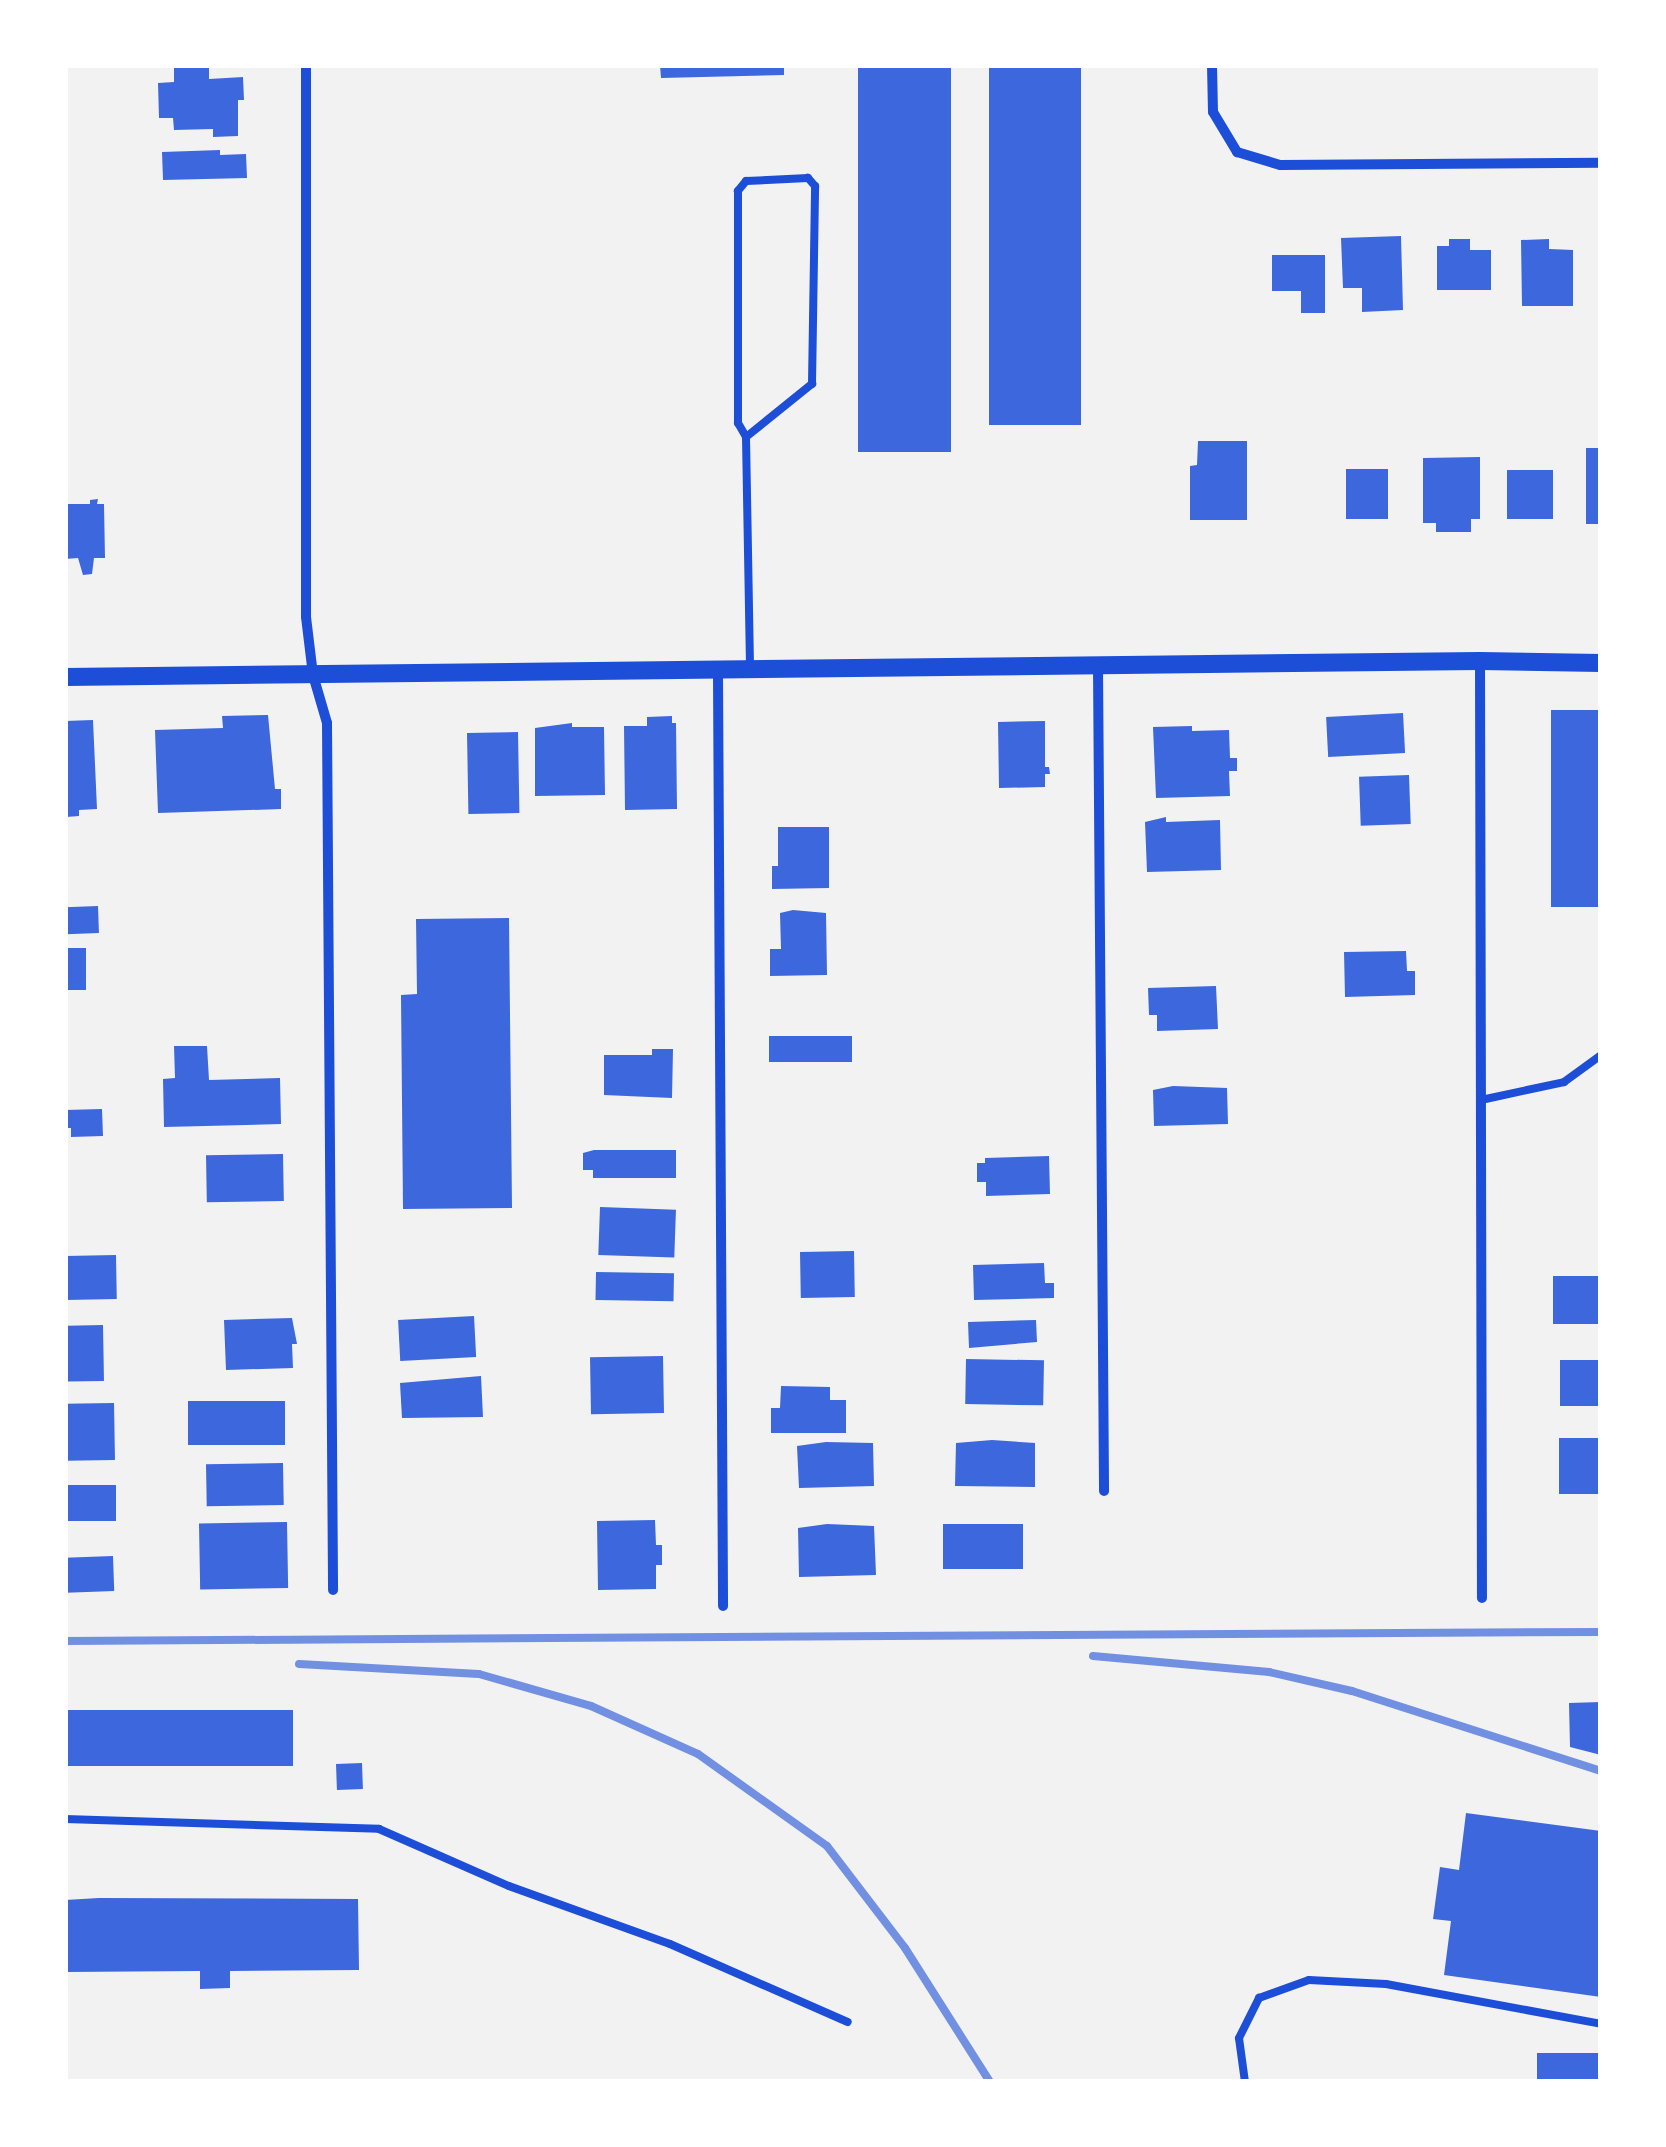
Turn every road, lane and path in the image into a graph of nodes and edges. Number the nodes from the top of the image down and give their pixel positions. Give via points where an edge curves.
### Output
1 (306, 65) edge
2 (1212, 65) edge
3 (1601, 163) edge
4 (746, 436) junction
5 (1480, 661) junction
6 (1601, 663) edge
7 (1098, 666) junction
8 (718, 672) junction
9 (750, 672) junction
10 (312, 674) junction
11 (65, 677) edge
12 (1601, 1055) edge
13 (1481, 1100) junction
14 (1104, 1491) dead end
15 (332, 1590) dead end
16 (1482, 1598) dead end
17 (724, 1606) dead end
18 (65, 1819) edge
19 (848, 2022) dead end
20 (1601, 2024) edge
21 (1245, 2082) edge

1 - 10 street via 306,618
2 - 3 street via 1213,112 1237,152 1280,165
4 - 4 lane via 812,384 815,186 808,178 746,181 738,191 738,423
4 - 9 lane
5 - 6 street
5 - 7 street
5 - 13 street
7 - 9 street
7 - 14 street
8 - 9 street
8 - 10 street
8 - 17 street
10 - 11 street
10 - 15 street via 327,722
12 - 13 lane via 1564,1082
13 - 16 street
18 - 19 lane via 379,1830
20 - 21 lane via 1386,1984 1309,1980 1259,1998 1239,2038

